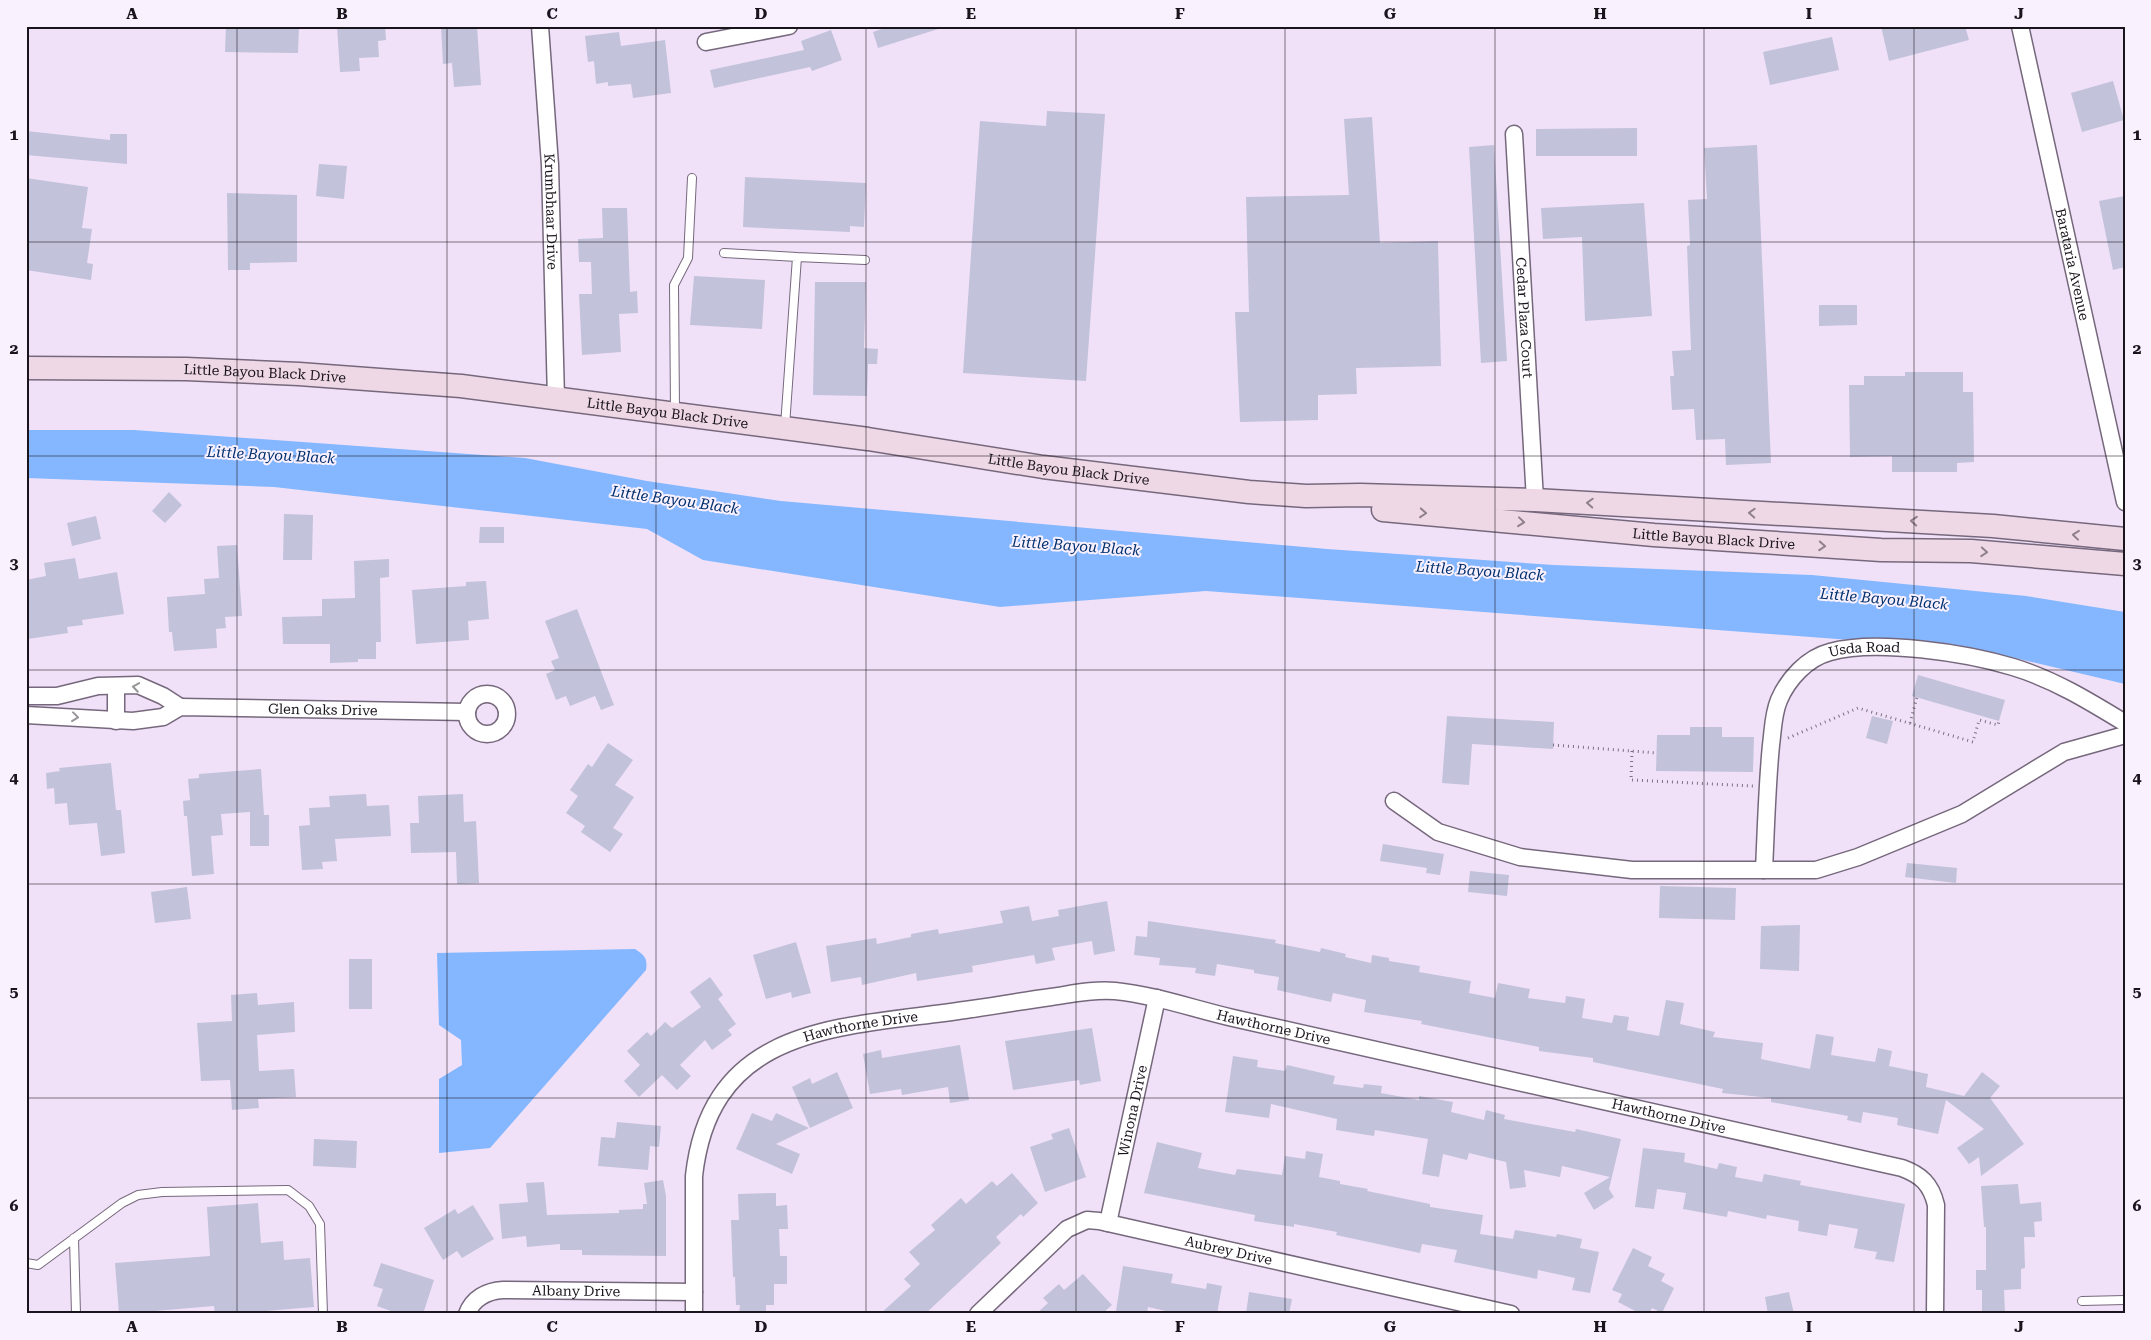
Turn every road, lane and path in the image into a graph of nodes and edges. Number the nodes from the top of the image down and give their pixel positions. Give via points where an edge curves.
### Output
1 (540, 26) edge
2 (789, 26) edge
3 (2020, 26) edge
4 (706, 42) dead end
5 (1514, 134) dead end
6 (692, 178) dead end
7 (724, 253) dead end
8 (796, 257) junction
9 (865, 260) dead end
10 (26, 368) edge
11 (556, 398) junction
12 (675, 414) junction
13 (785, 428) junction
14 (2123, 486) edge
15 (1306, 496) junction
16 (1535, 500) junction
17 (2125, 502) edge
18 (2125, 539) edge
19 (2125, 564) edge
20 (116, 686) junction
21 (26, 696) edge
22 (1917, 697) dead end
23 (180, 707) junction
24 (467, 712) dead end
25 (26, 715) edge
26 (116, 721) junction
27 (1999, 721) dead end
28 (2125, 722) edge
29 (1910, 724) junction
30 (2125, 735) edge
31 (1553, 745) dead end
32 (1772, 745) junction
33 (1632, 752) junction
34 (1657, 753) dead end
35 (1768, 787) junction
36 (1394, 801) dead end
37 (1764, 870) junction
38 (1157, 998) junction
39 (1108, 1223) junction
40 (74, 1238) junction
41 (26, 1263) edge
42 (694, 1292) junction
43 (2125, 1300) edge
44 (2082, 1301) dead end
45 (76, 1314) edge
46 (323, 1314) edge
47 (467, 1314) edge
48 (694, 1314) edge
49 (978, 1314) edge
50 (1511, 1314) edge
51 (1935, 1314) edge

1 - 11 street, Krumbhaar Drive via 550,165
2 - 4 street
3 - 14 street, Barataria Avenue
5 - 16 street, Cedar Plaza Court
6 - 12 lane via 688,258 674,285
7 - 8 lane
8 - 9 lane
8 - 13 lane
10 - 11 main road, Little Bayou Black Drive via 186,369 299,374 461,386
11 - 12 main road, Little Bayou Black Drive
12 - 13 main road, Little Bayou Black Drive
13 - 15 main road, Little Bayou Black Drive via 1043,467
14 - 17 street, Barataria Avenue
15 - 16 main road, Little Bayou Black Drive
15 -> 19 main road, Little Bayou Black Drive via 1352,507 1654,535 1881,550 1971,551
18 -> 16 main road, Little Bayou Black Drive via 1974,525
20 - 21 street via 98,686 57,696
23 -> 20 street via 138,685
20 - 26 street
22 - 29 path
23 - 24 street, Glen Oaks Drive
23 - 26 street, Glen Oaks Drive via 163,717
25 -> 26 street, Glen Oaks Drive
27 - 29 path via 1998,726 1979,720 1973,742
28 - 32 street, Usda Road via 2068,689 2014,667 1952,653 1854,648 1828,652 1804,665 1787,685 1779,701
29 - 32 path via 1858,708
30 - 37 street via 2064,752 1962,814 1858,857 1816,870
31 - 33 path
32 - 35 street, Usda Road
33 - 34 path
33 - 35 path via 1631,780
35 - 37 street, Usda Road
36 - 37 street via 1438,832 1520,857 1632,870
38 - 39 street, Winona Drive
38 - 42 street, Hawthorne Drive via 1115,991 1084,992 830,1030 801,1037 768,1052 728,1086 701,1137 694,1176
38 - 51 street, Hawthorne Drive via 1916,1173 1926,1181 1936,1204
39 - 49 street, Aubrey Drive via 1087,1220 1067,1229
39 - 50 street, Aubrey Drive
40 - 41 lane via 38,1265
40 - 45 lane
40 - 46 lane via 122,1202 138,1195 288,1190 309,1206 320,1224
42 - 47 street, Albany Drive via 495,1290 475,1301
42 - 48 street, Hawthorne Drive
43 - 44 lane

